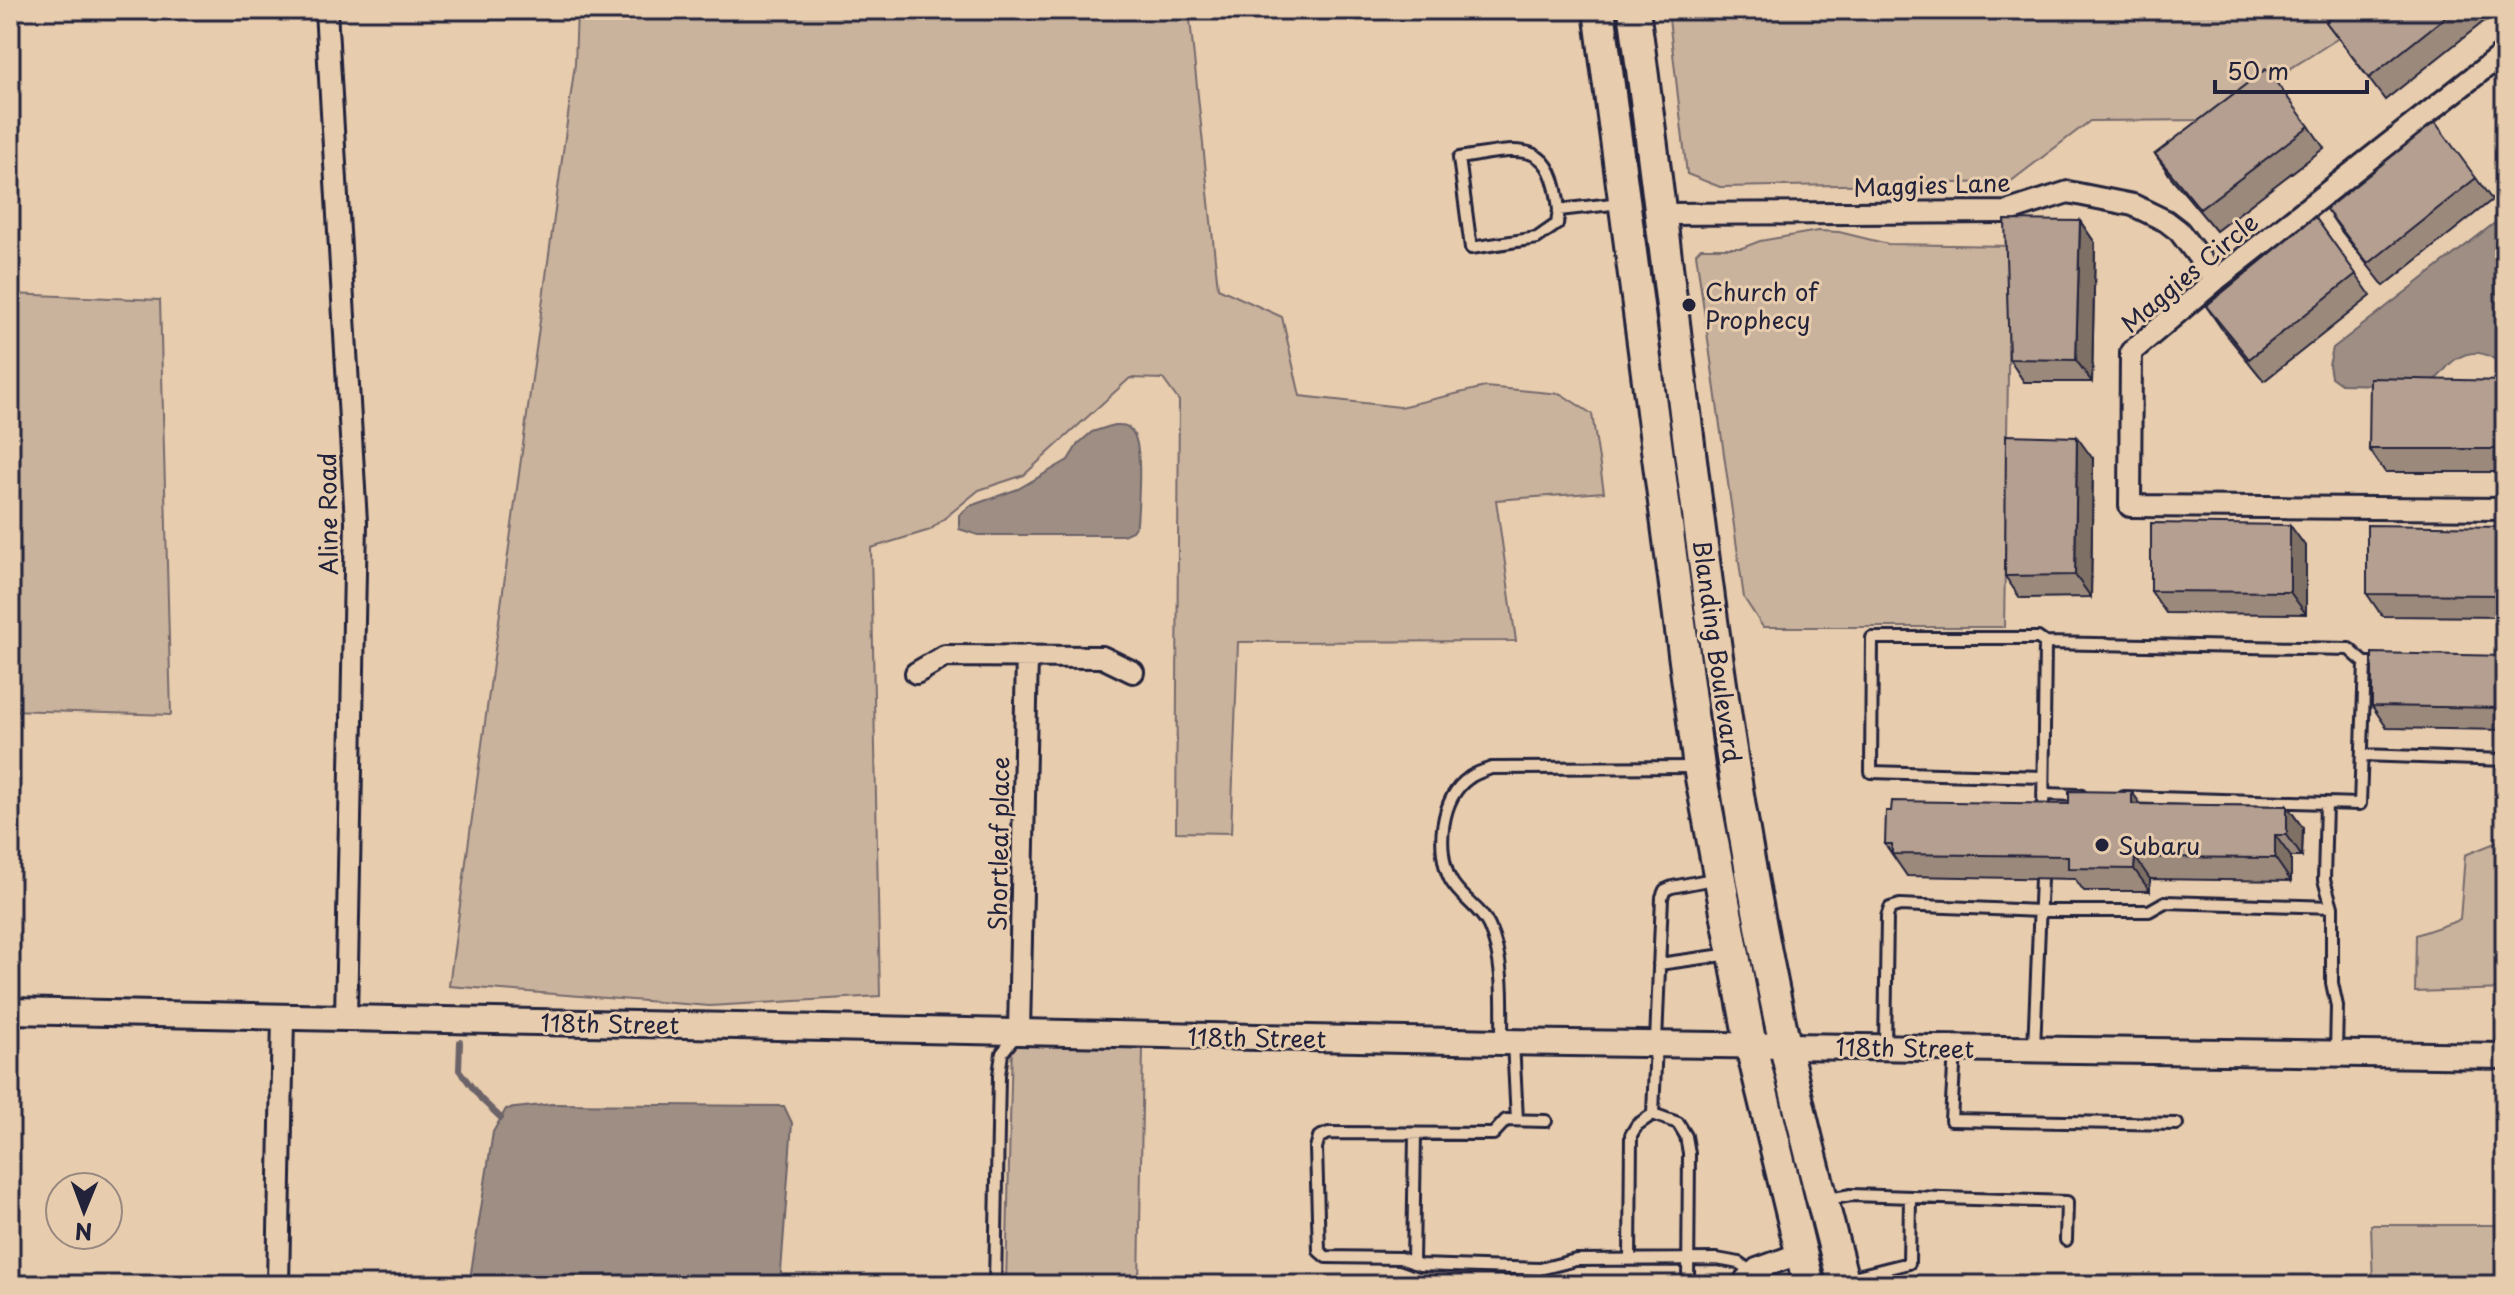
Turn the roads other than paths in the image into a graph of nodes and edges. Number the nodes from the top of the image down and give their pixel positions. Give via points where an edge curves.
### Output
1 (326, 10) edge
2 (1599, 10) edge
3 (1634, 10) edge
4 (2505, 52) edge
5 (1612, 117) junction
6 (1623, 203) junction
7 (1559, 210) junction
8 (1662, 214) junction
9 (2216, 280) junction
10 (1672, 298) junction
11 (2505, 509) edge
12 (1712, 618) junction
13 (1679, 624) junction
14 (2045, 643) junction
15 (1027, 656) junction
16 (2365, 663) junction
17 (2381, 663) edge
18 (1133, 672) dead end
19 (916, 673) dead end
20 (2362, 755) junction
21 (2505, 760) edge
22 (1699, 767) junction
23 (2043, 777) junction
24 (2043, 794) junction
25 (2090, 796) edge
26 (2118, 796) edge
27 (2326, 803) junction
28 (2042, 826) edge
29 (1718, 878) junction
30 (2041, 878) edge
31 (2332, 907) junction
32 (2039, 911) junction
33 (1733, 954) junction
34 (1659, 964) junction
35 (10, 1011) edge
36 (283, 1016) junction
37 (346, 1017) junction
38 (1019, 1032) junction
39 (1507, 1042) junction
40 (1655, 1044) junction
41 (1751, 1046) junction
42 (1785, 1046) junction
43 (1885, 1047) junction
44 (1955, 1048) junction
45 (2034, 1049) junction
46 (2336, 1054) junction
47 (2505, 1056) edge
48 (1653, 1114) junction
49 (1517, 1120) junction
50 (1546, 1121) dead end
51 (2177, 1124) dead end
52 (1415, 1134) junction
53 (1910, 1198) junction
54 (1823, 1200) junction
55 (2066, 1240) dead end
56 (1801, 1253) junction
57 (1630, 1259) junction
58 (1688, 1259) junction
59 (1413, 1263) junction
60 (1749, 1279) edge
61 (1844, 1282) edge
62 (278, 1285) edge
63 (995, 1285) edge
64 (1688, 1285) edge
65 (1809, 1285) edge

1 - 37 street, Aline Road via 356,522
2 - 5 main road, Blanding Boulevard
3 - 8 main road, Blanding Boulevard
4 - 9 street, Maggies Circle
5 - 6 main road, Blanding Boulevard
5 - 8 main road via 1637,183
6 - 7 lane
6 - 10 main road via 1647,230
6 - 13 main road, Blanding Boulevard
7 - 7 lane via 1557,183 1539,157 1514,150 1459,158 1471,248 1537,238 1557,224
8 - 9 street, Maggies Lane via 2006,212 2068,192 2133,205 2166,221
8 - 10 main road, Blanding Boulevard
9 - 11 street, Maggies Circle via 2131,352 2130,506
10 - 12 main road, Blanding Boulevard
12 - 13 street
12 - 42 main road, Blanding Boulevard
13 - 22 main road, Blanding Boulevard
14 - 16 lane via 2349,649
14 - 23 lane
14 - 23 lane via 2038,638 1872,638 1871,772
15 - 18 street via 1102,657
15 - 19 street via 945,656
15 - 38 street, Shortleaf place
16 - 17 lane
16 - 20 lane
20 - 21 lane
20 - 27 lane via 2360,804
22 - 29 main road, Blanding Boulevard
22 - 39 lane via 1491,768 1468,778 1453,796 1441,854 1451,882 1488,923 1498,951
23 - 24 lane
24 - 25 lane
24 - 28 lane
26 - 27 lane
27 - 31 lane via 2324,880
29 - 33 main road, Blanding Boulevard
29 - 34 lane via 1665,890
30 - 32 lane
31 - 32 lane via 2165,902 2149,911
31 - 46 lane
32 - 43 lane via 1890,908
32 - 45 lane
33 - 34 lane
33 - 41 main road, Blanding Boulevard
34 - 40 lane
35 - 36 street, 118th Street
36 - 37 street, 118th Street
36 - 62 street
37 - 38 street, 118th Street
38 - 39 street, 118th Street
38 - 63 lane via 1002,1053 999,1075
39 - 40 street, 118th Street
39 - 49 lane
40 - 41 street, 118th Street
40 - 48 lane
41 - 42 street, 118th Street
41 - 56 main road, Blanding Boulevard
42 - 43 street, 118th Street
42 - 54 main road, Blanding Boulevard
43 - 44 street, 118th Street
44 - 45 street, 118th Street
44 - 51 lane via 1951,1120
45 - 46 street, 118th Street
46 - 47 street, 118th Street
48 - 57 lane via 1631,1135
48 - 58 lane via 1678,1123 1686,1136
49 - 50 lane
49 - 52 lane via 1506,1120 1493,1134
52 - 59 lane
52 - 59 lane via 1329,1133 1319,1137 1316,1148 1319,1251 1326,1257 1400,1258
53 - 54 lane via 1851,1195
53 - 55 lane via 2067,1202
53 - 61 lane via 1909,1263
54 - 61 main road, Blanding Boulevard
56 - 60 street via 1757,1269
56 - 65 main road, Blanding Boulevard
57 - 58 lane
57 - 59 lane via 1576,1260 1540,1269
58 - 60 lane via 1739,1263
58 - 64 lane

